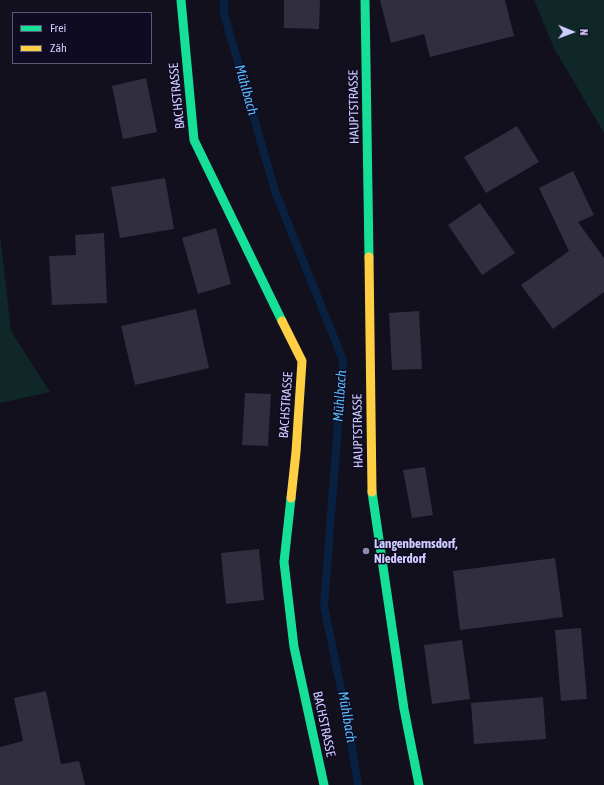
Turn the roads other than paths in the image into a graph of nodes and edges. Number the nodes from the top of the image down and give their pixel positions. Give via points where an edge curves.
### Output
1 (181, 0) edge
2 (365, 0) edge
3 (324, 785) edge
4 (420, 785) edge

1 - 3 street, BACHSTRASSE via 194,140 302,361 296,452 284,562 294,647
2 - 4 street, HAUPTSTRASSE via 372,495 404,709

